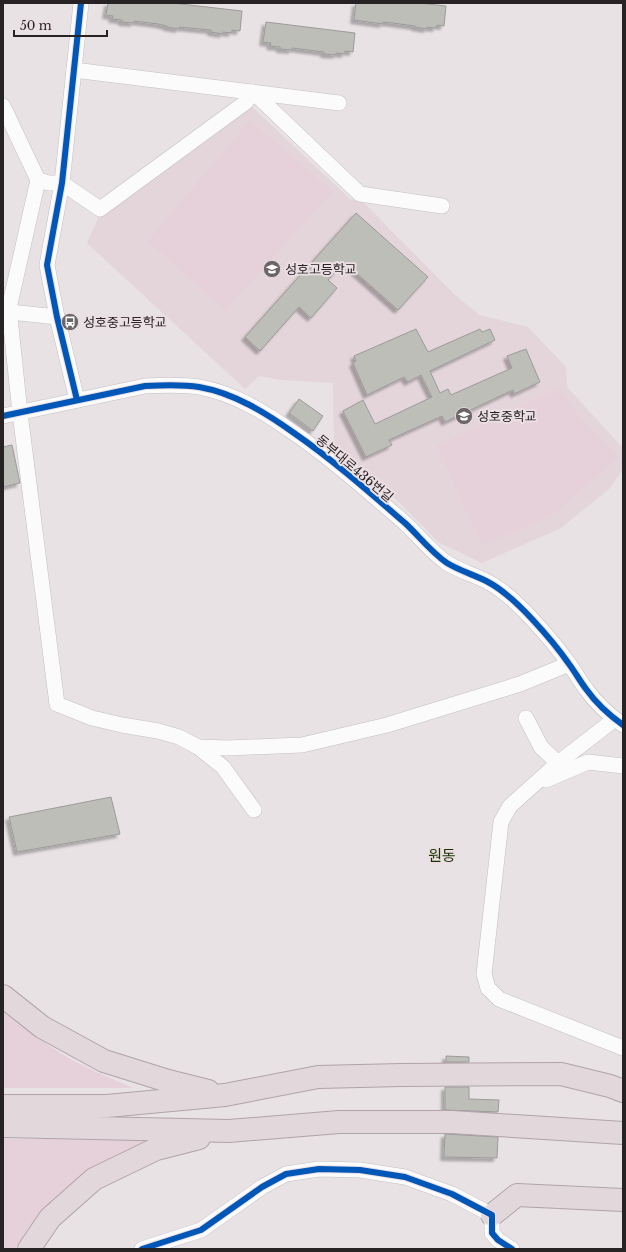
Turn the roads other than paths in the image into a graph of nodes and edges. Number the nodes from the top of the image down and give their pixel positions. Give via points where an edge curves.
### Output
1 (81, 3) edge
2 (74, 70) junction
3 (253, 92) junction
4 (339, 103) dead end
5 (3, 106) edge
6 (38, 180) junction
7 (62, 183) junction
8 (442, 206) dead end
9 (8, 303) edge
10 (57, 317) junction
11 (77, 400) junction
12 (20, 413) junction
13 (3, 416) edge
14 (569, 664) junction
15 (526, 718) dead end
16 (619, 722) edge
17 (198, 747) junction
18 (558, 763) junction
19 (623, 766) edge
20 (534, 784) junction
21 (254, 810) dead end
22 (3, 996) edge
23 (623, 1048) edge
24 (623, 1091) edge
25 (225, 1095) junction
26 (3, 1106) edge
27 (3, 1126) edge
28 (229, 1131) junction
29 (623, 1133) edge
30 (623, 1200) edge
31 (492, 1215) junction
32 (29, 1249) edge
33 (142, 1249) edge
34 (512, 1249) edge

1 - 2 street
2 - 3 street
2 - 7 street
3 - 4 street
3 - 7 street via 246,102 100,209
3 - 8 street via 360,194
5 - 6 street
6 - 7 street via 49,184
6 - 9 street
7 - 10 street via 47,264
9 - 10 street
9 - 12 street
10 - 11 street
11 - 12 street, 동부대로436번길
11 - 14 street, 동부대로436번길 via 144,386 183,385 221,393 259,410 316,448 448,563 503,591 532,619
12 - 13 street, 동부대로436번길
12 - 17 street via 56,704 92,718 179,737
14 - 16 street, 동부대로436번길 via 599,705
14 - 17 street via 520,684 387,725 302,745
15 - 18 street via 541,746
16 - 18 street
17 - 21 street via 222,766
18 - 20 street
19 - 20 street via 588,762
20 - 23 street via 510,806 501,822 484,974 488,988 499,999
22 - 25 highway via 42,1027 104,1061
24 - 25 highway via 561,1074 401,1075 318,1077
25 - 26 highway via 107,1106
27 - 28 highway
28 - 29 highway via 339,1122 452,1122
28 - 32 highway via 156,1149 94,1178 50,1218
30 - 31 highway via 517,1195
31 - 33 street via 452,1194 405,1177 360,1170 319,1169 286,1174 262,1187 200,1230
31 - 34 street via 492,1232 498,1240

